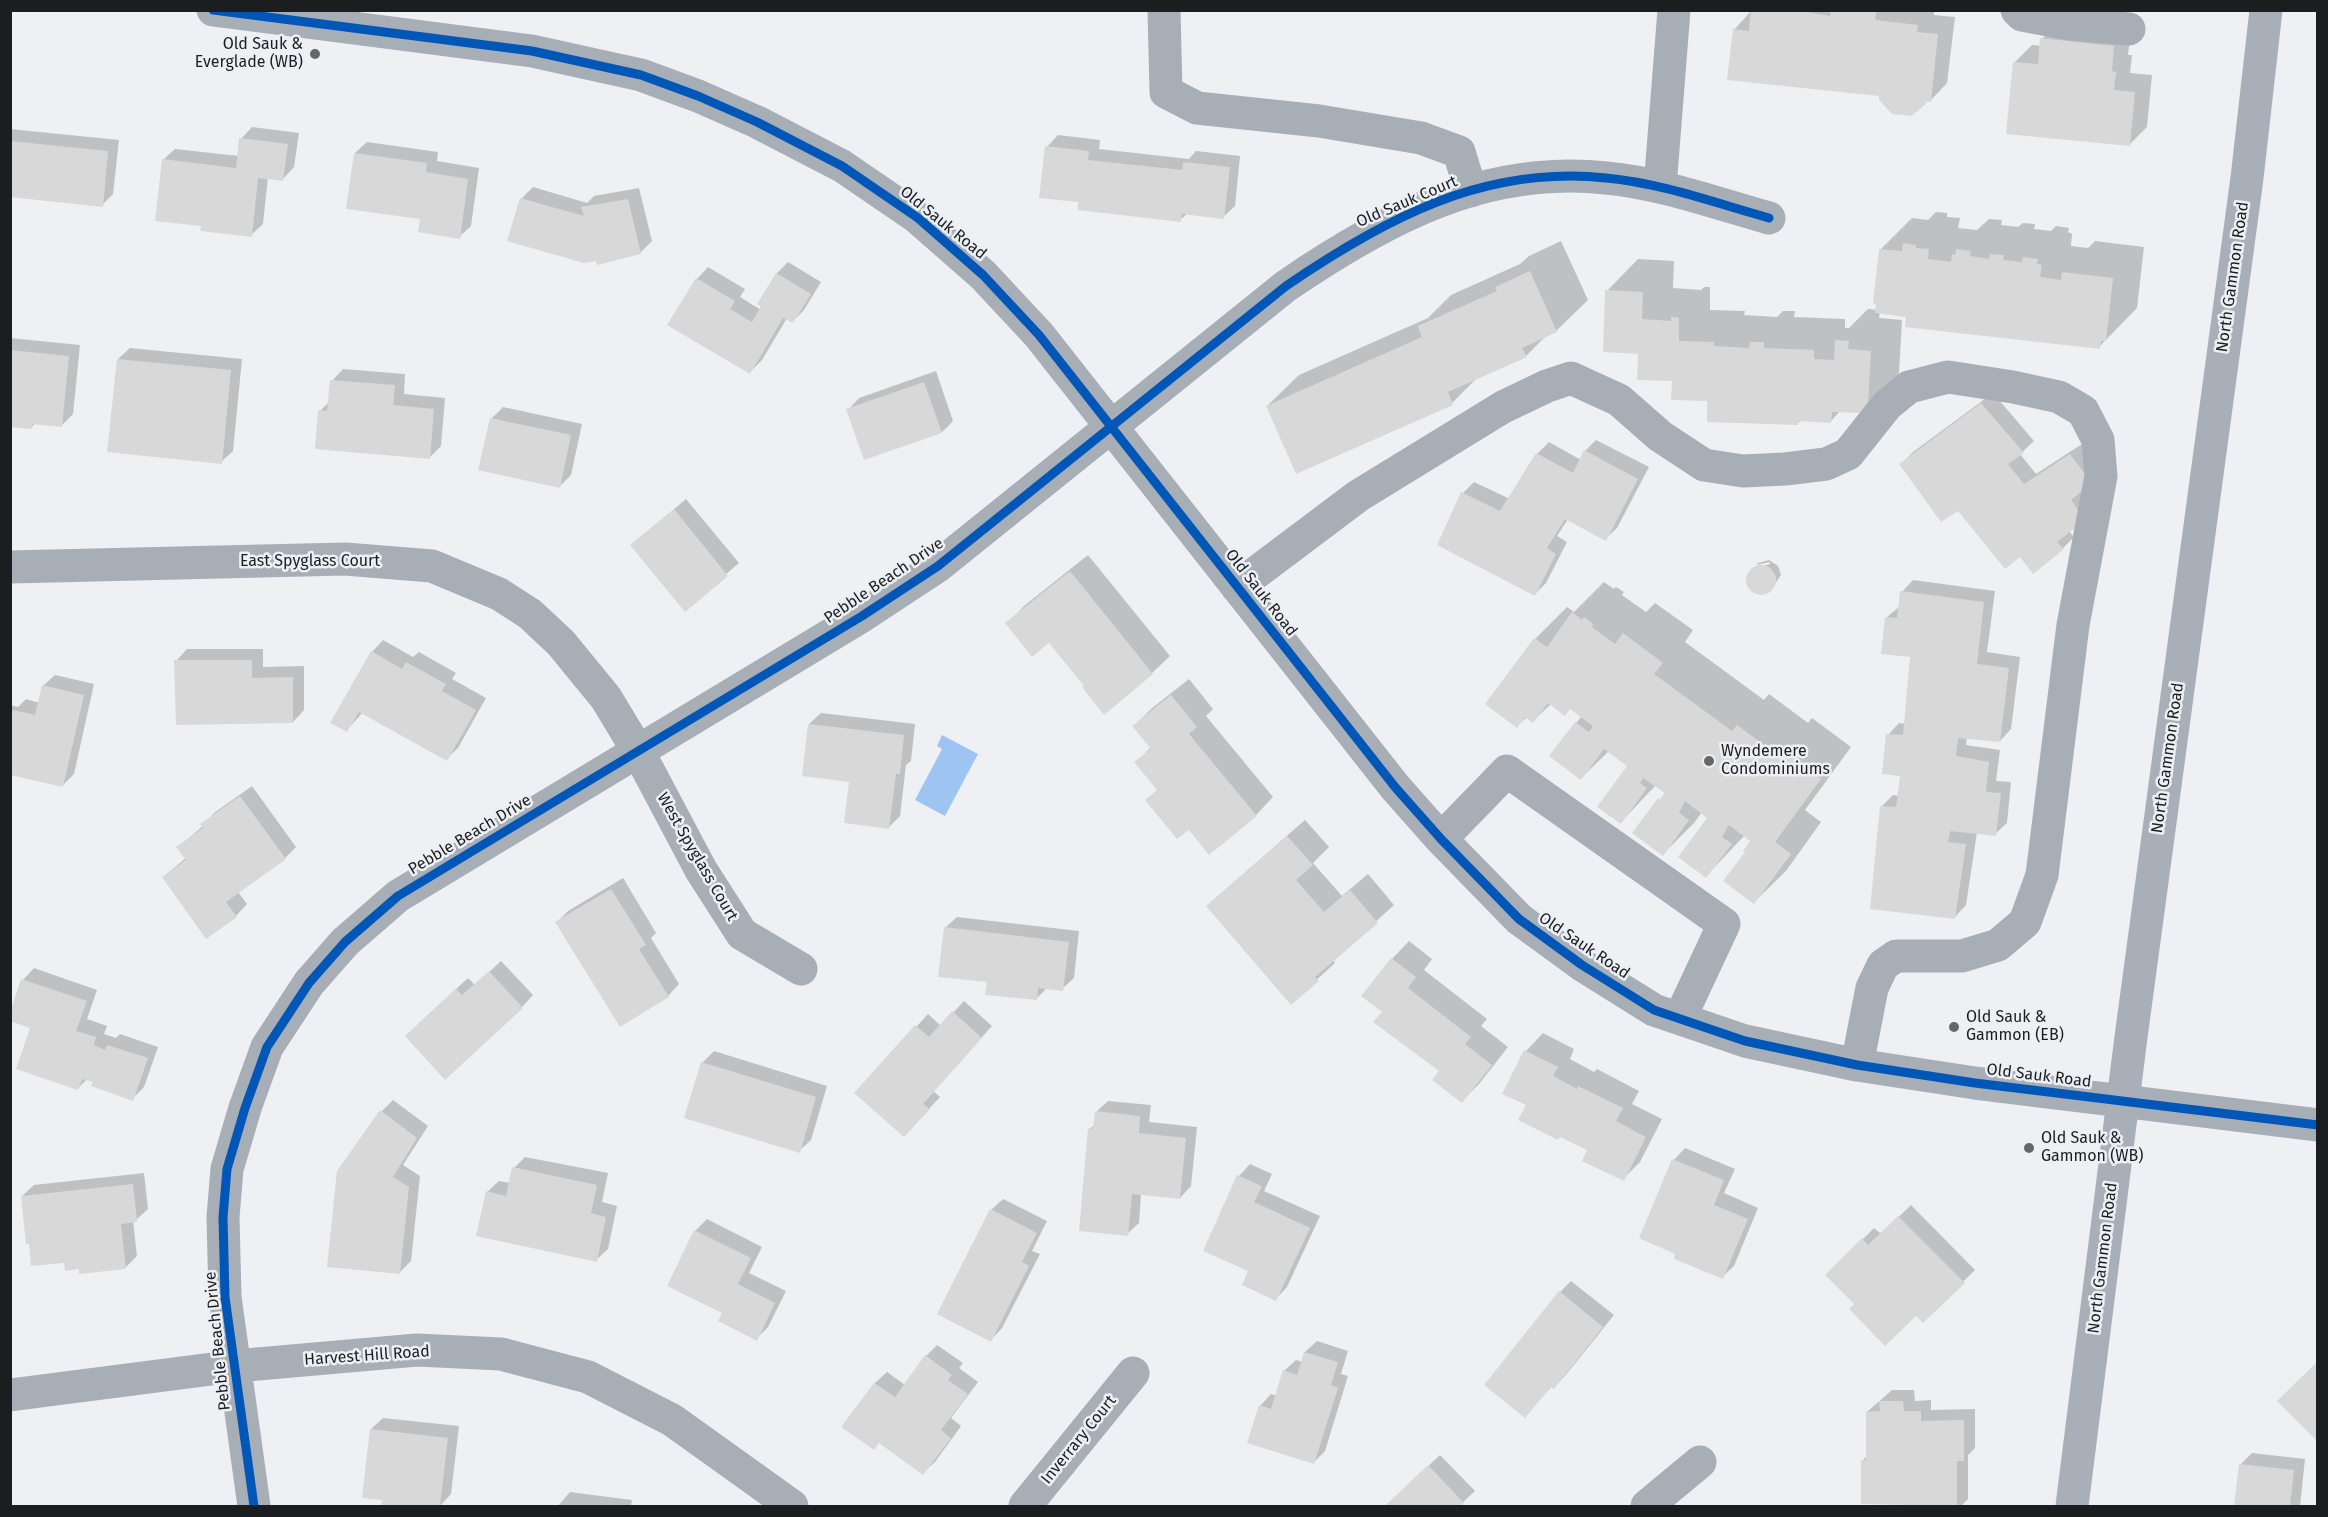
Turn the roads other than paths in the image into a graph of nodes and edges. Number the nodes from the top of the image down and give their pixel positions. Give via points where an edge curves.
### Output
1 (213, 10) edge
2 (1164, 10) edge
3 (1674, 10) edge
4 (2017, 10) edge
5 (2266, 10) edge
6 (316, 17) edge
7 (2129, 29) dead end
8 (1660, 187) junction
9 (1471, 191) junction
10 (1769, 218) dead end
11 (1112, 426) junction
12 (10, 567) edge
13 (1237, 587) junction
14 (638, 751) junction
15 (1441, 839) junction
16 (801, 969) dead end
17 (1680, 1018) junction
18 (1857, 1065) junction
19 (2123, 1101) junction
20 (2318, 1125) edge
21 (235, 1366) junction
22 (1133, 1373) dead end
23 (10, 1395) edge
24 (1700, 1462) dead end
25 (254, 1506) edge
26 (792, 1506) edge
27 (1025, 1506) edge
28 (1647, 1506) edge
29 (2072, 1506) edge

1 - 6 street, Old Sauk Road
2 - 9 street via 1166,92 1197,108 1320,121 1421,138 1459,152
3 - 8 street
4 - 7 street via 2022,15 2070,24
5 - 19 main road, North Gammon Road
6 - 11 street, Old Sauk Road via 580,60 641,75 757,122 842,166 926,225 983,275 1039,335
8 - 9 street, Old Sauk Court via 1607,178 1550,175
8 - 10 street, Old Sauk Court
9 - 11 street, Old Sauk Court via 1443,199 1341,248 1286,286
11 - 13 street, Old Sauk Road
11 - 14 street, Pebble Beach Drive via 938,566
12 - 14 street, East Spyglass Court via 345,559 432,567 499,594 530,614 561,643 606,698
13 - 15 street, Old Sauk Road via 1395,787
13 - 18 street via 1358,496 1503,407 1571,378 1619,400 1660,436 1704,465 1743,471 1826,464 1848,454 1887,405 1909,387 1948,377 2059,397 2083,411 2098,440 2101,476 2073,625 2042,875 2025,922 1998,945 1962,956 1896,956 1883,965 1872,988
14 - 16 street, West Spyglass Court via 700,870 742,934
14 - 21 street, Pebble Beach Drive via 398,896 345,942 309,983 267,1047 227,1169 223,1217 225,1297
15 - 17 street, Old Sauk Road via 1519,919 1654,1010
15 - 17 street via 1507,771 1724,924
17 - 18 street, Old Sauk Road via 1745,1041
18 - 19 street, Old Sauk Road
19 - 20 street, Old Sauk Road
19 - 29 main road, North Gammon Road
21 - 23 street, Harvest Hill Road
21 - 25 street, Pebble Beach Drive
21 - 26 street, Harvest Hill Road via 417,1350 501,1354 588,1377 672,1420
22 - 27 street, Inverrary Court
24 - 28 street

